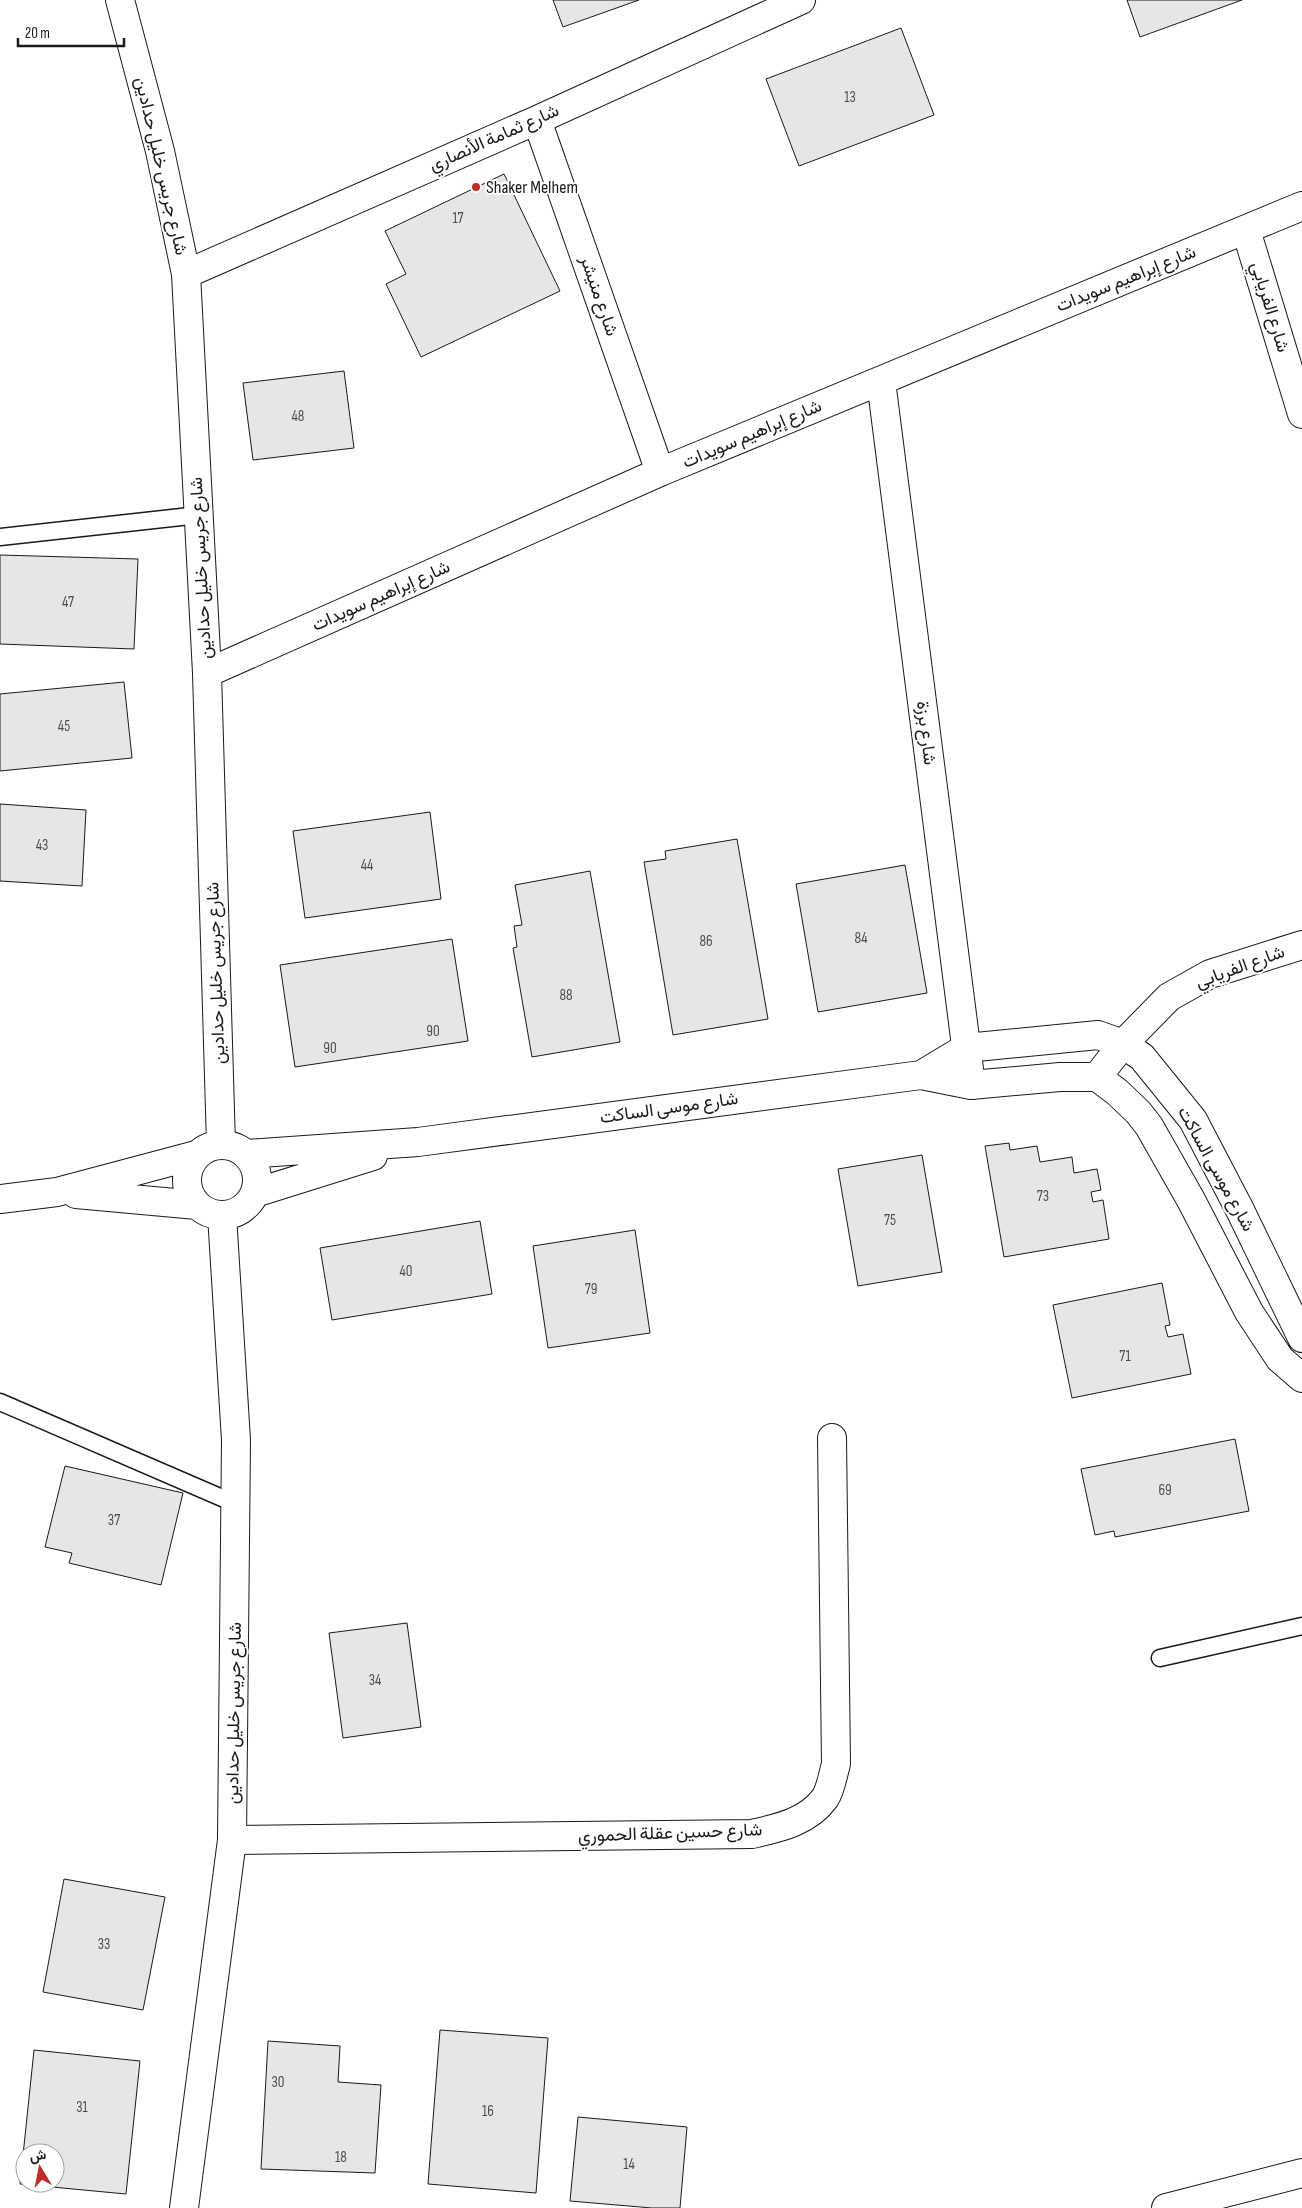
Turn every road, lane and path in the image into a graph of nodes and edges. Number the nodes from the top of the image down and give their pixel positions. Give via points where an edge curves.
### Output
1 (120, 0) edge
2 (801, 0) edge
3 (537, 120) junction
4 (1302, 206) edge
5 (1246, 230) junction
6 (186, 274) junction
7 (881, 381) junction
8 (1302, 414) edge
9 (660, 472) junction
10 (199, 515) junction
11 (0, 537) edge
12 (207, 673) junction
13 (1302, 945) edge
14 (1123, 1044) junction
15 (966, 1048) junction
16 (921, 1075) junction
17 (1097, 1077) junction
18 (971, 1085) junction
19 (418, 1142) junction
20 (221, 1144) junction
21 (246, 1154) junction
22 (196, 1155) junction
23 (57, 1192) junction
24 (255, 1193) junction
25 (0, 1199) edge
26 (197, 1206) junction
27 (222, 1215) junction
28 (1302, 1338) edge
29 (1302, 1378) edge
30 (0, 1402) edge
31 (832, 1438) dead end
32 (236, 1504) junction
33 (1302, 1626) edge
34 (1160, 1658) dead end
35 (232, 1840) junction
36 (1302, 2173) edge
37 (184, 2208) edge
38 (1166, 2208) edge

1 - 6 street, شارع جريس خليل حدادين via 160,151
2 - 3 street, شارع ثمامة الأنصاري
3 - 6 street, شارع ثمامة الأنصاري
3 - 9 street, شارع منيشر
4 - 5 street, شارع إبراهيم سويدات
5 - 7 street, شارع إبراهيم سويدات
5 - 8 street, شارع الفريابي
6 - 10 street, شارع جريس خليل حدادين
7 - 9 street, شارع إبراهيم سويدات
7 - 15 street, شارع برزة
9 - 12 street, شارع إبراهيم سويدات
10 - 11 lane
10 - 12 street, شارع جريس خليل حدادين
12 - 20 street, شارع جريس خليل حدادين
13 - 14 street, شارع الفريابي via 1210,974 1169,997
14 - 15 street, شارع موسى الساكت via 1098,1035
14 - 17 street, شارع الفريابي
14 - 28 street, شارع موسى الساكت via 1142,1057 1193,1120
15 - 16 street, شارع موسى الساكت
15 - 18 street, شارع برزة
16 - 18 street, شارع موسى الساكت
16 - 19 street, شارع موسى الساكت
17 - 18 street, شارع موسى الساكت via 1060,1076
17 - 29 street, شارع موسى الساكت via 1138,1112 1149,1126 1250,1312 1280,1359
19 - 21 street, شارع موسى الساكت
19 - 24 street, شارع موسى الساكت
20 - 21 street
20 - 22 street via 207,1147
21 - 24 street via 257,1179
22 - 23 street
22 - 26 street via 188,1167 186,1180 189,1194
23 - 25 street
23 - 26 street
24 - 27 street via 248,1204 236,1212
26 - 27 street via 208,1213
27 - 32 street, شارع جريس خليل حدادين via 236,1440
30 - 32 lane
31 - 35 street, شارع حسين عقلة الحموري via 836,1764 826,1798 803,1819 752,1834
32 - 35 street, شارع جريس خليل حدادين
33 - 34 lane
35 - 37 street, شارع جريس خليل حدادين
36 - 38 street

